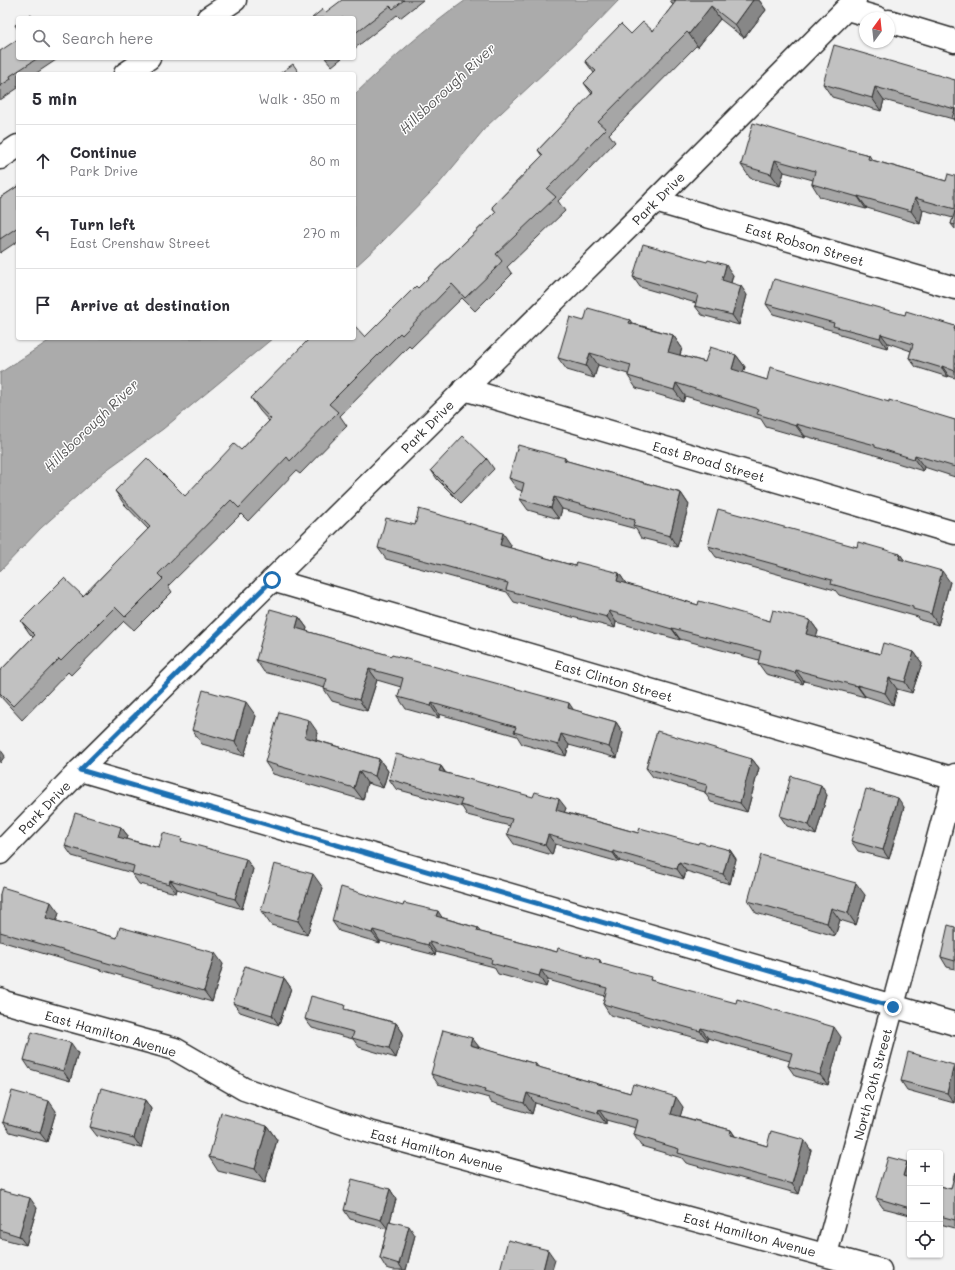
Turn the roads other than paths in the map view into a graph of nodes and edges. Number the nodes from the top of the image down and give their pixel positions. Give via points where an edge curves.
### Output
1 (235, 0) edge
2 (851, 4) edge
3 (866, 12) edge
4 (211, 16) edge
5 (895, 23) edge
6 (955, 41) edge
7 (146, 60) edge
8 (128, 72) edge
9 (16, 147) edge
10 (0, 158) edge
11 (655, 201) junction
12 (955, 288) edge
13 (464, 389) junction
14 (955, 533) edge
15 (272, 580) junction
16 (80, 770) junction
17 (955, 777) edge
18 (0, 853) edge
19 (1, 1005) edge
20 (893, 1007) junction
21 (955, 1024) edge
22 (826, 1254) junction
23 (880, 1270) edge

1 - 4 street
2 - 3 street
2 - 11 street, Park Drive
5 - 6 street
7 - 8 street
9 - 10 street
11 - 12 street, East Robson Street
11 - 13 street, Park Drive
13 - 14 street, East Broad Street
13 - 15 street, Park Drive
15 - 16 street, Park Drive
15 - 17 street, East Clinton Street
16 - 18 street, Park Drive
16 - 20 street
17 - 20 street, North 20th Street
19 - 22 street, East Hamilton Avenue via 174,1049 244,1089 366,1131
20 - 21 street
20 - 22 street, North 20th Street
22 - 23 street, East Hamilton Avenue

